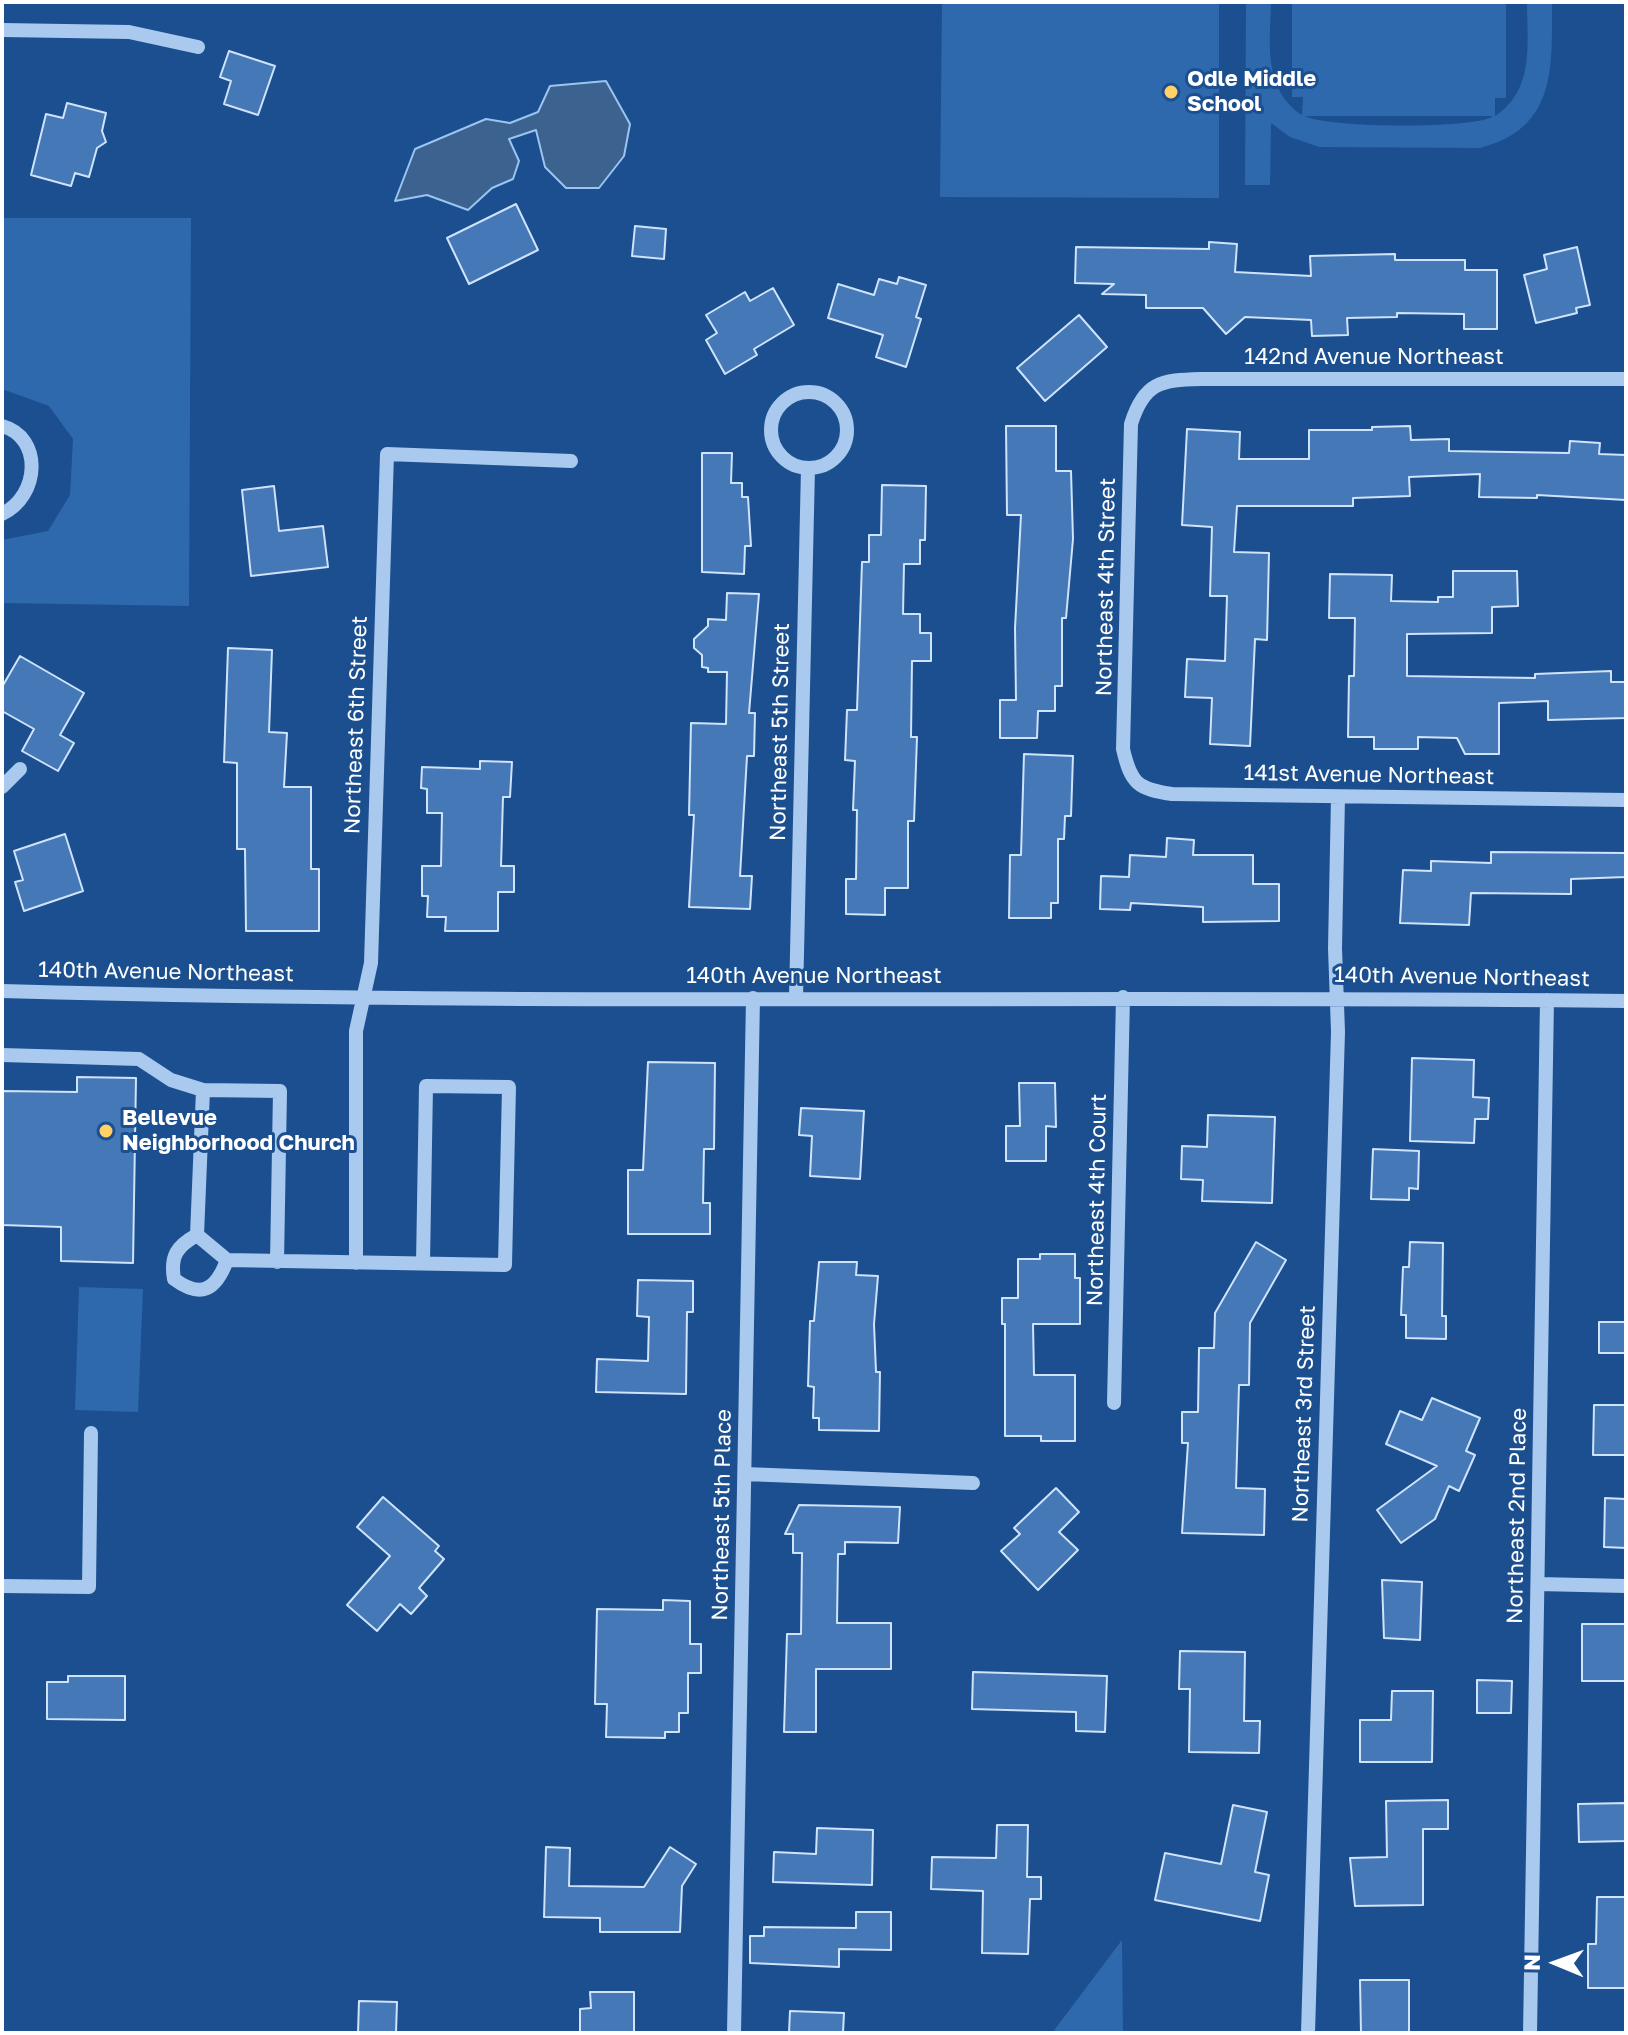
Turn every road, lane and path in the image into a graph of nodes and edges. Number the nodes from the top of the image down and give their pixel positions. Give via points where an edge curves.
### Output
1 (2, 30) edge
2 (198, 47) dead end
3 (1626, 379) edge
4 (1135, 410) joint
5 (2, 426) edge
6 (571, 461) dead end
7 (808, 468) junction
8 (2, 514) edge
9 (1126, 764) joint
10 (20, 769) dead end
11 (2, 787) edge
12 (1338, 797) junction
13 (1626, 800) edge
14 (2, 991) edge
15 (362, 997) junction
16 (796, 997) junction
17 (1123, 997) junction
18 (1337, 997) junction
19 (753, 998) junction
20 (1547, 1000) junction
21 (1626, 1001) edge
22 (2, 1055) edge
23 (203, 1090) junction
24 (197, 1235) junction
25 (227, 1260) junction
26 (277, 1262) junction
27 (356, 1263) junction
28 (423, 1263) junction
29 (1114, 1403) dead end
30 (91, 1433) dead end
31 (745, 1474) junction
32 (973, 1483) dead end
33 (1538, 1584) junction
34 (2, 1586) edge
35 (1626, 1586) edge
36 (734, 2033) edge
37 (1308, 2033) edge
38 (1530, 2033) edge

1 - 2 street via 129,32
3 - 4 street, 142nd Avenue Northeast via 1174,380 1151,388
4 - 9 street, Northeast 4th Street
5 - 8 street via 13,429 27,445 31,483 23,501
6 - 15 street, Northeast 6th Street via 387,454 371,963
7 - 7 street via 831,462 847,431 841,408 810,392 787,398 771,429 786,461
7 - 16 street, Northeast 5th Street
9 - 12 street, 141st Avenue Northeast via 1130,777 1151,790
10 - 11 street
12 - 13 street, 141st Avenue Northeast
12 - 18 street, Northeast 3rd Street
14 - 15 street, 140th Avenue Northeast
15 - 19 street, 140th Avenue Northeast
15 - 27 street, Northeast 6th Street via 356,1031
16 - 17 street, 140th Avenue Northeast
16 - 19 street, 140th Avenue Northeast
17 - 18 street, 140th Avenue Northeast
17 - 29 street, Northeast 4th Court
18 - 20 street, 140th Avenue Northeast
18 - 37 street, Northeast 3rd Street
19 - 31 street, Northeast 5th Place
20 - 21 street, 140th Avenue Northeast
20 - 33 street, Northeast 2nd Place
22 - 23 street via 139,1059 171,1080
23 - 24 street
23 - 26 street via 280,1091
24 - 25 street
24 - 25 street via 181,1244 171,1261 174,1279 189,1290 207,1289 221,1277
25 - 26 street
26 - 27 street
27 - 28 street
28 - 28 street via 505,1265 509,1087 426,1086
30 - 34 street via 89,1587
31 - 32 street
31 - 36 street, Northeast 5th Place
33 - 35 street
33 - 38 street, Northeast 2nd Place

